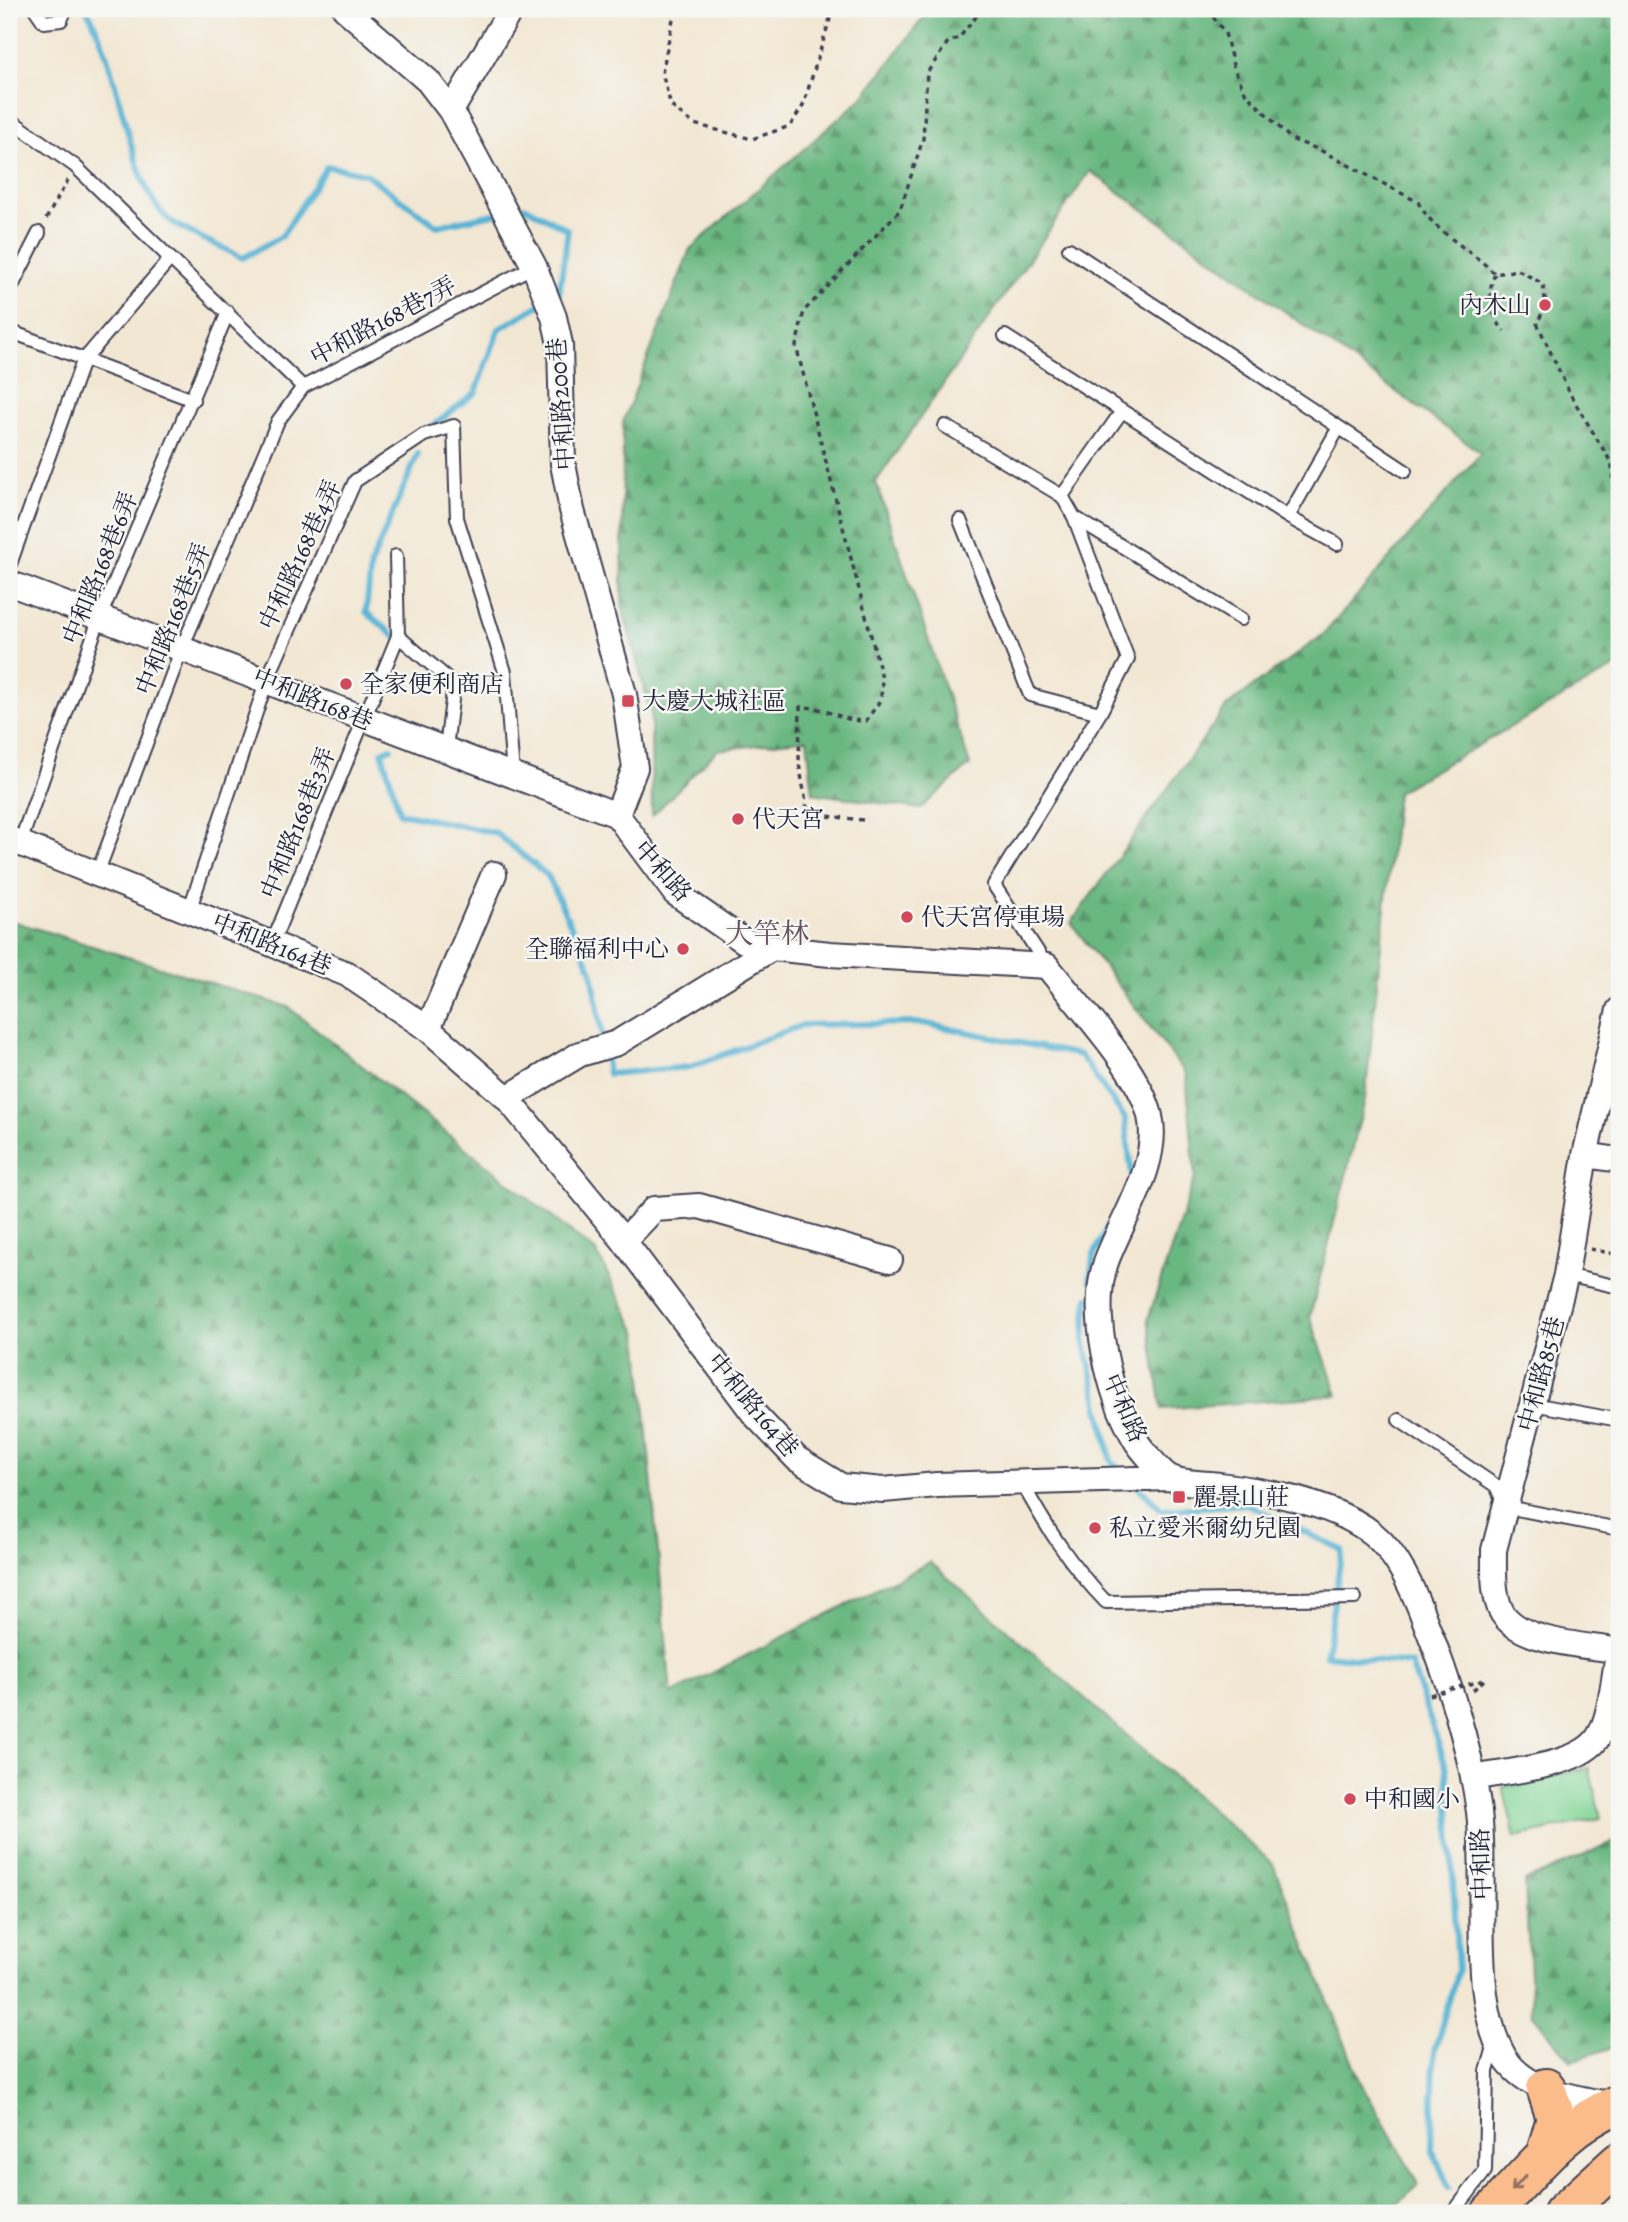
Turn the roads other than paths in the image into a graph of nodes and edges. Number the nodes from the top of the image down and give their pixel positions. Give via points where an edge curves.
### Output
1 (35, 9) edge
2 (66, 9) edge
3 (345, 9) edge
4 (512, 9) edge
5 (451, 111) junction
6 (9, 119) edge
7 (38, 233) road end
8 (1069, 249) dead end
9 (170, 259) junction
10 (538, 277) junction
11 (9, 292) edge
12 (228, 312) junction
13 (9, 331) edge
14 (1005, 336) dead end
15 (83, 361) junction
16 (303, 387) junction
17 (193, 400) junction
18 (1122, 411) junction
19 (945, 426) dead end
20 (1338, 429) junction
21 (1405, 471) dead end
22 (1062, 496) junction
23 (1074, 517) junction
24 (1288, 517) junction
25 (960, 520) dead end
26 (1337, 544) dead end
27 (396, 556) dead end
28 (9, 567) edge
29 (9, 583) edge
30 (100, 617) junction
31 (1241, 619) dead end
32 (398, 636) junction
33 (182, 648) junction
34 (267, 680) junction
35 (1100, 713) junction
36 (363, 719) junction
37 (446, 748) junction
38 (513, 776) junction
39 (617, 815) junction
40 (15, 841) edge
41 (97, 874) junction
42 (494, 874) dead end
43 (189, 911) junction
44 (272, 944) junction
45 (772, 948) junction
46 (1047, 966) junction
47 (1619, 1010) edge
48 (428, 1029) junction
49 (507, 1098) junction
50 (1585, 1155) junction
51 (1619, 1160) edge
52 (624, 1241) junction
53 (890, 1260) dead end
54 (1566, 1275) junction
55 (1619, 1287) edge
56 (1534, 1404) junction
57 (1399, 1420) dead end
58 (1619, 1420) edge
59 (1158, 1478) junction
60 (1022, 1483) junction
61 (1506, 1507) junction
62 (1619, 1529) edge
63 (1351, 1598) dead end
64 (1619, 1651) edge
65 (1473, 1778) junction
66 (1497, 2039) junction
67 (1546, 2088) junction
68 (1618, 2106) edge
69 (1546, 2154) junction
70 (1619, 2162) edge
71 (1453, 2213) edge
72 (1491, 2213) edge
73 (1563, 2213) edge

1 - 2 lane via 44,22 61,20
3 - 5 street, 中和路200巷 via 428,81
4 - 5 street
5 - 10 street, 中和路200巷
6 - 9 lane, 中和路168巷7弄 via 75,166
7 - 11 lane
8 - 20 lane
9 - 12 lane, 中和路168巷7弄
9 - 15 lane
10 - 16 lane, 中和路168巷7弄
10 - 39 street, 中和路200巷 via 560,344 563,464 572,510 624,694 635,768
12 - 16 lane, 中和路168巷7弄
12 - 17 lane, 中和路168巷6弄
13 - 15 lane
14 - 18 lane
15 - 17 lane
15 - 28 lane
16 - 33 lane, 中和路168巷5弄 via 278,421
17 - 30 lane, 中和路168巷6弄
18 - 22 lane
18 - 24 lane
19 - 22 lane
20 - 21 lane
20 - 24 lane
22 - 23 lane
23 - 31 lane
23 - 35 lane via 1128,659
24 - 26 lane
25 - 35 lane via 1030,695
27 - 32 lane
29 - 30 street, 中和路168巷
30 - 33 street, 中和路168巷
30 - 40 lane, 中和路168巷6弄
32 - 36 lane, 中和路168巷3弄
32 - 37 lane via 454,684
33 - 34 street, 中和路168巷
33 - 41 lane, 中和路168巷5弄
34 - 36 street, 中和路168巷
34 - 38 lane, 中和路168巷4弄 via 355,481 424,435 454,426 457,518 505,672
34 - 43 lane, 中和路168巷4弄
35 - 46 lane via 994,885
36 - 37 street, 中和路168巷
36 - 44 lane, 中和路168巷3弄
37 - 38 street, 中和路168巷
38 - 39 street, 中和路168巷
39 - 45 street, 中和路 via 675,893 744,941
40 - 41 street, 中和路164巷
41 - 43 street, 中和路164巷
42 - 48 street
43 - 44 street, 中和路164巷
44 - 48 street, 中和路164巷 via 346,974
45 - 46 street, 中和路
45 - 49 street via 617,1043 580,1054
46 - 59 street, 中和路 via 1142,1090 1152,1121 1139,1189 1105,1266 1100,1318 1102,1356 1135,1440
47 - 50 street, 中和路85巷
48 - 49 street, 中和路164巷
49 - 52 street, 中和路164巷
50 - 51 street
50 - 54 street, 中和路85巷
52 - 53 street via 654,1209 699,1206
52 - 60 street, 中和路164巷 via 755,1415 797,1458 841,1486 883,1490
54 - 55 lane
54 - 56 street, 中和路85巷
56 - 58 lane
56 - 61 street, 中和路85巷
57 - 61 lane via 1496,1486
59 - 60 street, 中和路164巷
59 - 65 street, 中和路 via 1255,1490 1326,1509 1373,1534 1405,1575 1426,1623
60 - 63 lane via 1050,1534 1079,1575 1106,1602
61 - 62 lane
61 - 64 street, 中和路85巷 via 1494,1550 1494,1584 1504,1617 1526,1634
64 - 65 street, 中和路85巷 via 1604,1722 1586,1751 1570,1759
65 - 66 street, 中和路 via 1483,1873 1483,1982
66 - 67 street, 中和路 via 1516,2071
66 - 71 lane via 1487,2071 1485,2171
67 - 68 street, 中和路
67 - 69 main road via 1556,2118
68 - 69 main road via 1583,2122
69 -> 72 main road
70 - 73 main road

